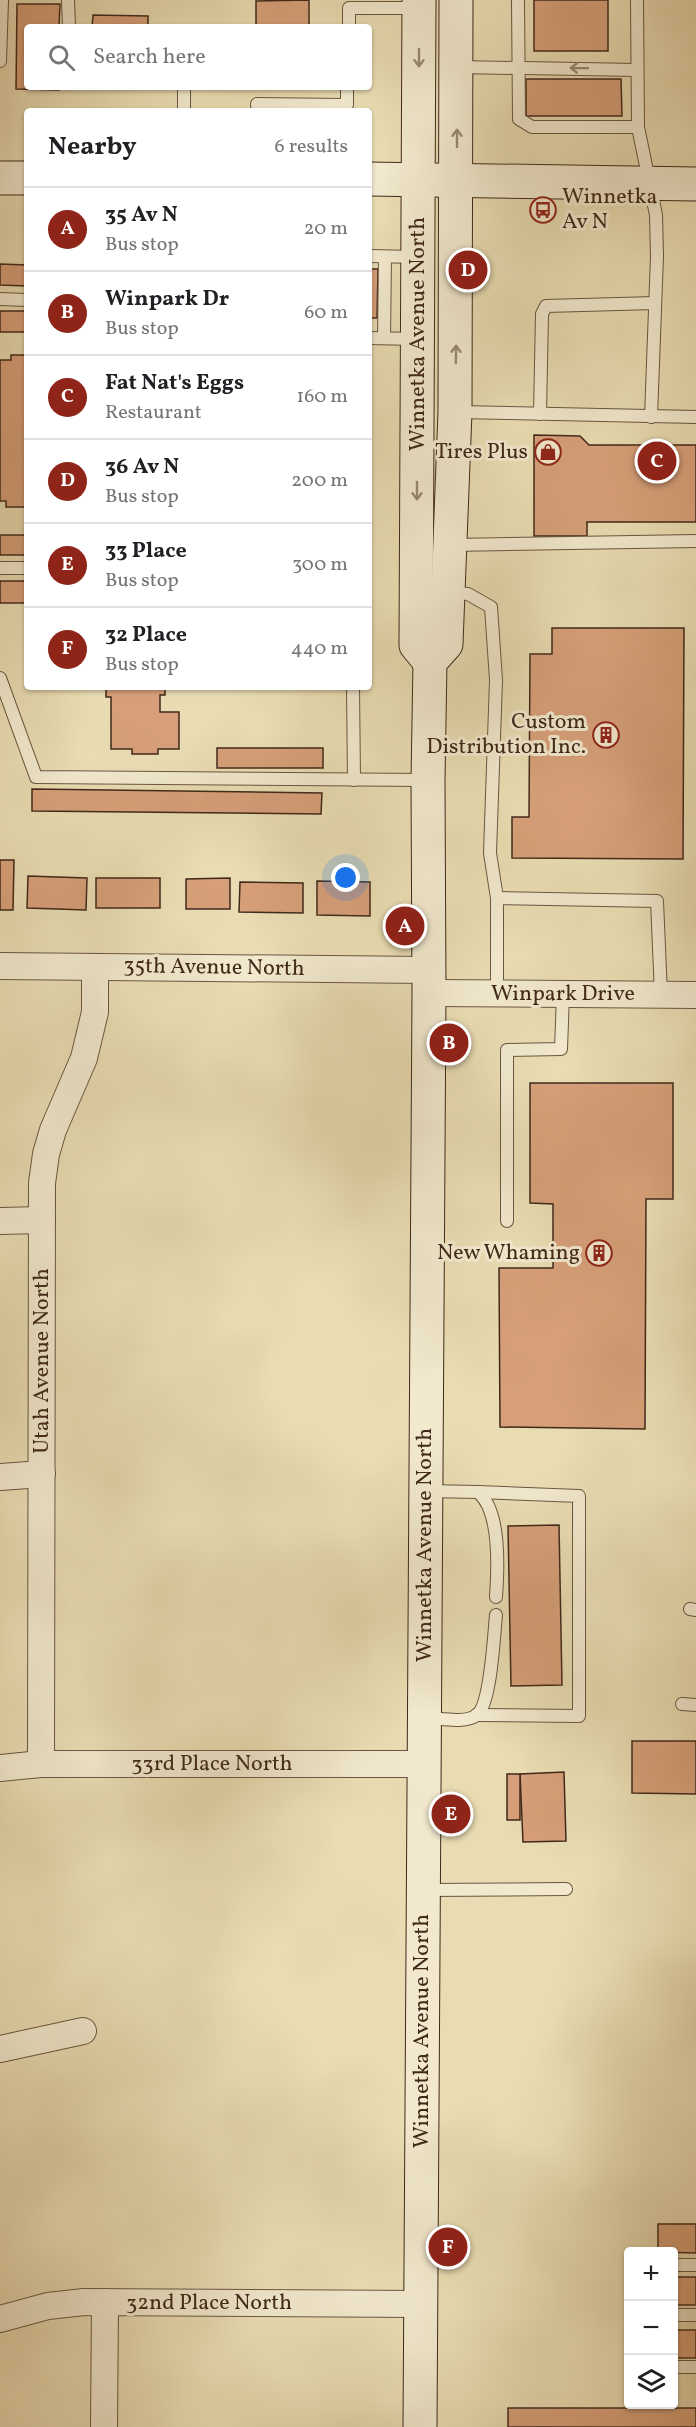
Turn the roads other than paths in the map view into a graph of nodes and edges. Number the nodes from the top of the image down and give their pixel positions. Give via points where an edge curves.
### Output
1 (2, 0) edge
2 (68, 0) edge
3 (456, 0) edge
4 (518, 0) edge
5 (637, 0) edge
6 (419, 4) edge
7 (69, 24) edge
8 (349, 24) edge
9 (0, 61) edge
10 (457, 67) junction
11 (518, 68) junction
12 (637, 70) junction
13 (184, 90) edge
14 (347, 90) edge
15 (184, 108) edge
16 (258, 108) edge
17 (638, 127) junction
18 (0, 178) edge
19 (24, 178) edge
20 (372, 179) edge
21 (457, 180) junction
22 (419, 181) junction
23 (649, 184) junction
24 (696, 184) edge
25 (372, 256) edge
26 (385, 257) junction
27 (418, 257) junction
28 (0, 299) edge
29 (24, 300) edge
30 (655, 303) junction
31 (372, 338) edge
32 (384, 338) junction
33 (418, 339) junction
34 (455, 412) junction
35 (540, 414) junction
36 (651, 417) junction
37 (696, 417) edge
38 (696, 541) edge
39 (450, 545) junction
40 (0, 568) edge
41 (24, 568) edge
42 (448, 592) junction
43 (430, 662) junction
44 (0, 678) edge
45 (352, 690) edge
46 (354, 780) junction
47 (428, 780) junction
48 (497, 898) junction
49 (0, 966) edge
50 (95, 967) junction
51 (429, 981) junction
52 (497, 993) junction
53 (563, 994) junction
54 (661, 994) junction
55 (696, 995) edge
56 (42, 1220) junction
57 (0, 1221) edge
58 (507, 1221) dead end
59 (42, 1474) junction
60 (0, 1476) edge
61 (425, 1491) junction
62 (478, 1492) junction
63 (496, 1597) dead end
64 (496, 1615) dead end
65 (682, 1704) dead end
66 (696, 1705) edge
67 (476, 1715) junction
68 (424, 1718) junction
69 (41, 1764) junction
70 (424, 1764) junction
71 (0, 1768) edge
72 (566, 1889) dead end
73 (423, 1890) junction
74 (83, 2031) dead end
75 (0, 2049) edge
76 (678, 2265) edge
77 (696, 2265) edge
78 (105, 2302) junction
79 (420, 2304) junction
80 (678, 2315) edge
81 (696, 2315) edge
82 (0, 2319) edge
83 (678, 2367) edge
84 (696, 2367) edge
85 (104, 2427) edge
86 (420, 2427) edge

1 - 9 lane
2 - 7 lane
3 - 10 main road, Winnetka Avenue North
4 - 11 lane
5 - 12 lane
6 - 8 lane via 349,8
6 -> 22 main road, Winnetka Avenue North
10 - 11 lane
21 -> 10 main road, Winnetka Avenue North
12 -> 11 lane
11 - 17 lane via 519,119 532,127
12 - 17 lane
13 - 15 lane
14 - 16 lane via 347,105 257,104
17 - 23 lane
18 - 19 main road
20 - 22 main road
21 - 22 main road
21 - 23 main road
34 -> 21 main road, Winnetka Avenue North
22 - 27 main road, Winnetka Avenue North
23 - 24 main road
23 - 30 lane via 656,214
25 - 26 lane
26 - 27 lane
26 - 32 lane
27 - 33 main road, Winnetka Avenue North
28 - 29 lane
30 - 35 lane via 546,306 542,314
30 - 36 lane
31 - 32 lane
32 - 33 lane
33 -> 43 main road, Winnetka Avenue North via 416,645
34 - 35 lane
34 - 39 main road, Winnetka Avenue North
35 - 36 lane
36 - 37 lane
38 - 39 lane
39 - 42 main road, Winnetka Avenue North
40 - 41 lane
42 - 43 main road, Winnetka Avenue North via 446,644
42 - 48 lane via 468,594 490,607 496,680 490,853
43 - 47 main road, Winnetka Avenue North
44 - 46 lane via 36,777
45 - 46 lane
46 - 47 lane
47 - 51 main road, Winnetka Avenue North
48 - 52 lane
48 - 54 lane via 657,901
49 - 50 street, 35th Avenue North
50 - 51 street, 35th Avenue North
50 - 56 street, Utah Avenue North via 95,1012 84,1058 46,1154
51 - 52 street, Winpark Drive
51 - 61 main road, Winnetka Avenue North
52 - 53 street, Winpark Drive
53 - 54 street, Winpark Drive
53 - 58 lane via 561,1049 507,1050
54 - 55 street, Winpark Drive
56 - 57 street
56 - 59 street, Utah Avenue North
59 - 60 street
59 - 69 street, Utah Avenue North
61 - 62 lane
61 - 68 main road, Winnetka Avenue North
62 - 63 lane via 490,1507
62 - 67 lane via 579,1496 579,1716
64 - 67 lane via 490,1674 482,1708
65 - 66 lane
67 - 68 lane via 465,1719
68 - 70 main road, Winnetka Avenue North
69 - 70 street, 33rd Place North
69 - 71 street, 33rd Place North
70 - 73 main road, Winnetka Avenue North
72 - 73 lane
73 - 79 main road, Winnetka Avenue North
74 - 75 street
76 - 77 lane
78 - 79 street, 32nd Place North
78 - 82 street, 32nd Place North via 48,2306
78 - 85 street
79 - 86 main road, Winnetka Avenue North
80 - 81 lane
83 - 84 lane

